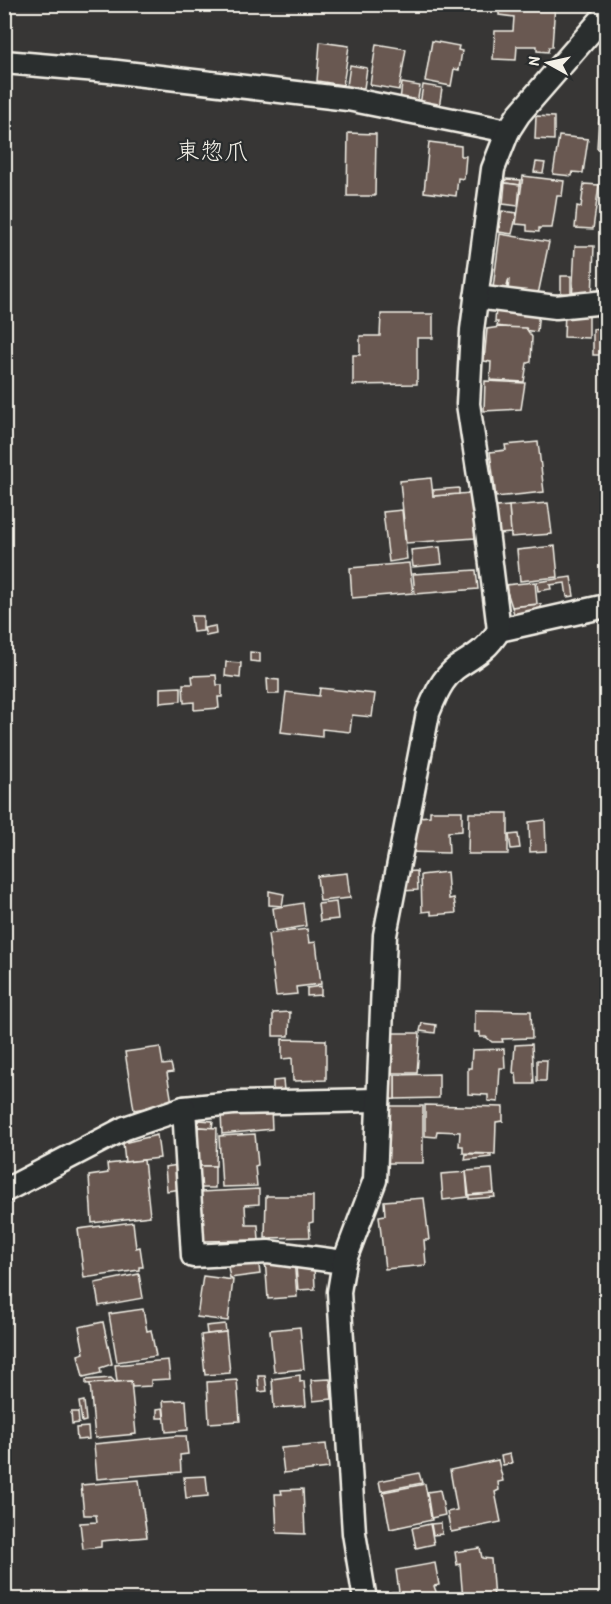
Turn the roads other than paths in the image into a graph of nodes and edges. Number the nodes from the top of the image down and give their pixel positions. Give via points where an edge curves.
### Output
1 (606, 14) edge
2 (4, 62) edge
3 (508, 131) junction
4 (476, 297) junction
5 (606, 302) edge
6 (606, 606) edge
7 (499, 630) junction
8 (378, 1100) junction
9 (184, 1108) junction
10 (4, 1191) edge
11 (344, 1262) junction
12 (365, 1599) edge

1 - 3 street via 530,100
2 - 3 street via 348,99
3 - 4 street via 493,169
4 - 5 street via 556,307
4 - 7 street via 468,404
6 - 7 street
7 - 8 street via 490,646 455,669 439,687 428,713 385,935
8 - 9 street
8 - 11 street via 375,1180
9 - 10 street via 125,1128
9 - 11 street via 193,1256 268,1252
11 - 12 street via 339,1292 354,1533

